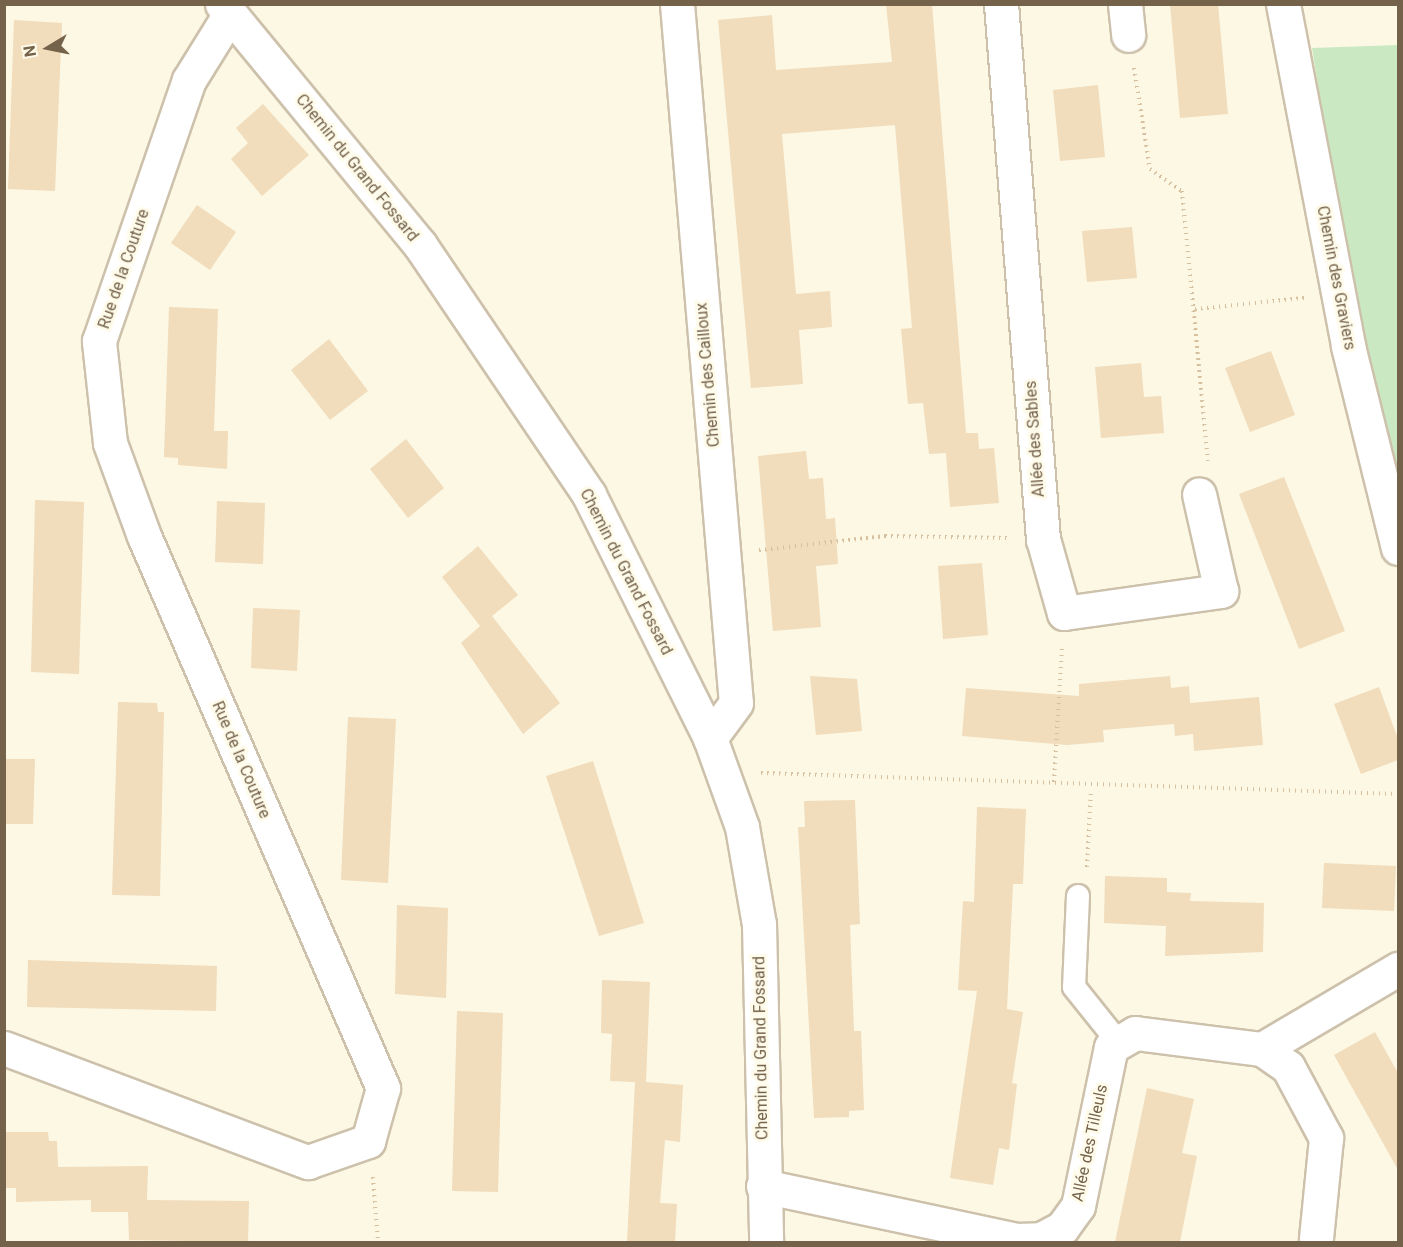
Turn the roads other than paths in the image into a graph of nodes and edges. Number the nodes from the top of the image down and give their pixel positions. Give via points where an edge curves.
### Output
1 (677, 4) edge
2 (1001, 4) edge
3 (1283, 4) edge
4 (226, 9) edge
5 (1199, 494) road end
6 (1398, 548) edge
7 (710, 738) junction
8 (1078, 896) road end
9 (1398, 969) edge
10 (1118, 1042) junction
11 (4, 1048) edge
12 (1262, 1049) junction
13 (764, 1186) junction
14 (1316, 1239) dead end
15 (766, 1242) edge

1 - 7 street, Chemin des Cailloux via 736,703
2 - 5 street, Allée des Sables via 1043,539 1064,613 1221,591
3 - 6 street, Chemin des Graviers via 1339,295
4 - 7 street, Chemin du Grand Fossard via 420,244 582,486
4 - 11 street, Rue de la Couture via 189,80 99,341 110,443 144,536 383,1088 368,1141 308,1162
7 - 13 street, Chemin du Grand Fossard via 742,827 759,924
8 - 10 lane via 1074,987
9 - 12 street
10 - 12 street via 1135,1033
10 - 13 street, Allée des Tilleuls via 1111,1047 1078,1206 1062,1228 1041,1239 1016,1240
12 - 14 street via 1288,1067 1326,1138
13 - 15 street, Chemin du Grand Fossard

